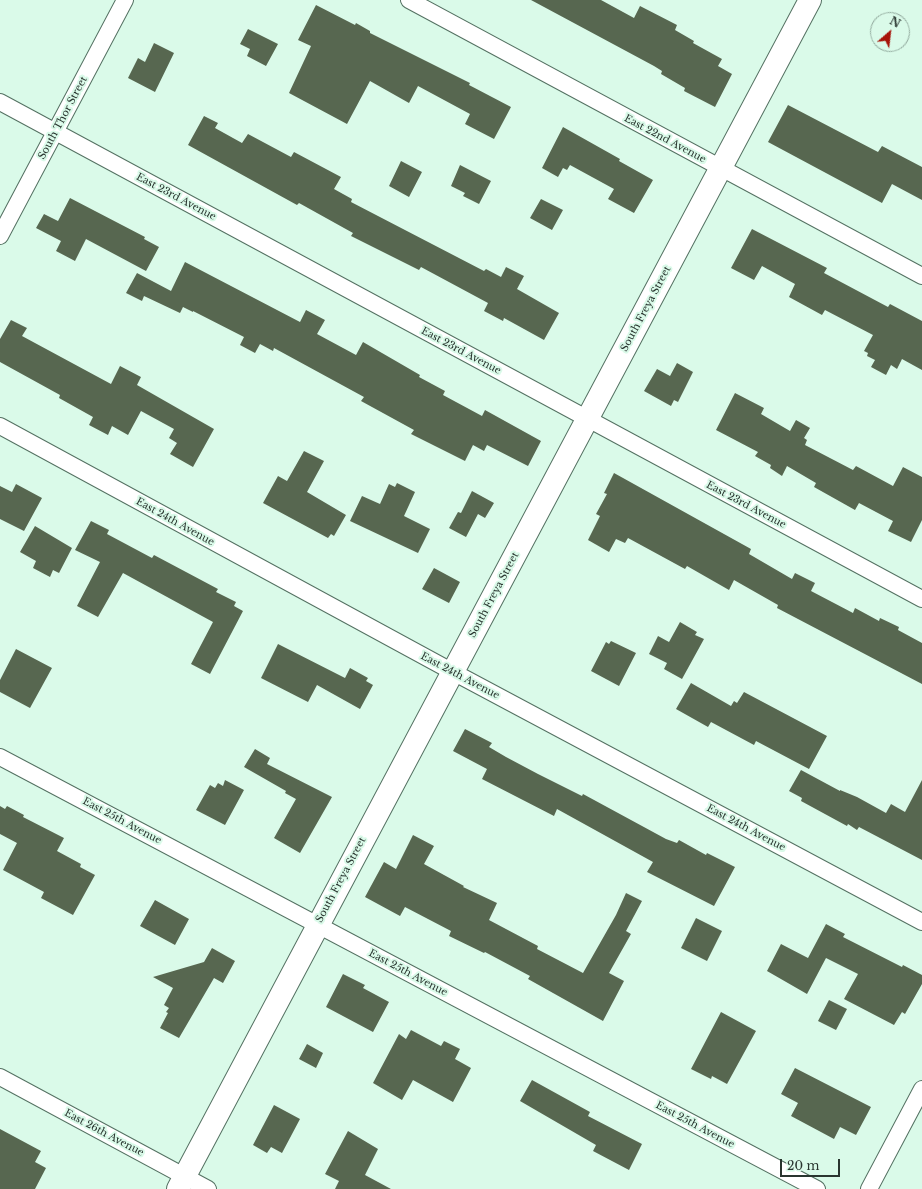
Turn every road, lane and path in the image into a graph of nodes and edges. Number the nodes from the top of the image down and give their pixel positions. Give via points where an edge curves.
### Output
1 (125, 0) edge
2 (409, 0) edge
3 (810, 0) edge
4 (0, 102) edge
5 (56, 132) junction
6 (721, 169) junction
7 (0, 236) edge
8 (922, 276) edge
9 (587, 419) junction
10 (0, 426) edge
11 (922, 600) edge
12 (453, 672) junction
13 (0, 756) edge
14 (922, 922) edge
15 (317, 926) junction
16 (0, 1077) edge
17 (922, 1089) edge
18 (181, 1183) edge
19 (208, 1189) edge
20 (817, 1189) edge
21 (869, 1189) edge

1 - 5 street, South Thor Street
2 - 6 street, East 22nd Avenue
3 - 6 main road, South Freya Street
4 - 5 street, East 23rd Avenue
5 - 7 street, South Thor Street
5 - 9 street, East 23rd Avenue
6 - 8 street, East 22nd Avenue
6 - 9 main road, South Freya Street
9 - 11 street, East 23rd Avenue
9 - 12 main road, South Freya Street
10 - 12 street, East 24th Avenue
12 - 14 street, East 24th Avenue
12 - 15 main road, South Freya Street
13 - 15 street, East 25th Avenue
15 - 18 main road, South Freya Street
15 - 20 street, East 25th Avenue
16 - 18 street, East 26th Avenue
17 - 21 street
18 - 19 street, East 26th Avenue

